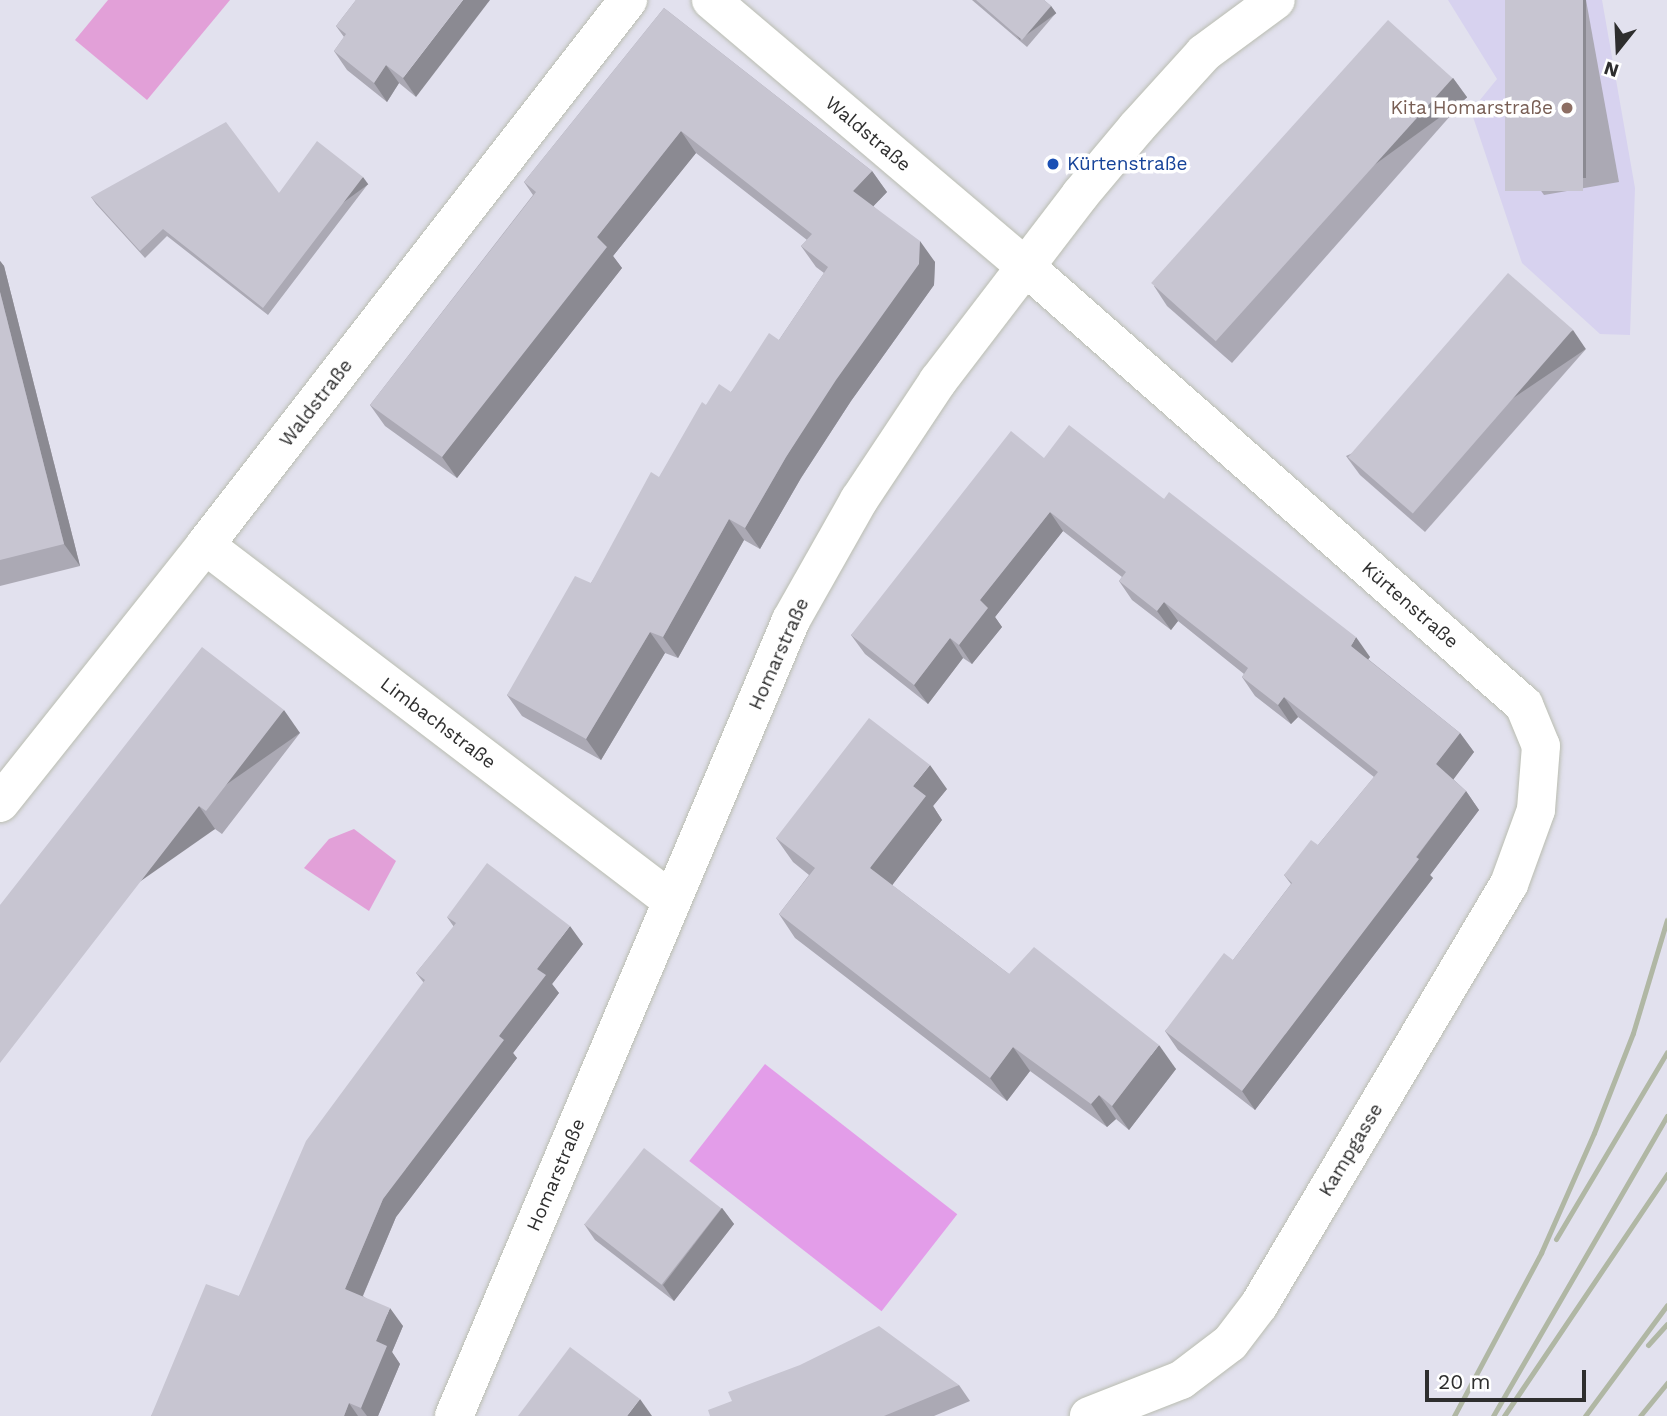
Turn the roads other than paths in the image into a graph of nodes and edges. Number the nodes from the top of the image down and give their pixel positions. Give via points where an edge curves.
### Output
1 (628, 0) edge
2 (711, 0) edge
3 (1276, 0) edge
4 (1026, 267) junction
5 (205, 545) junction
6 (0, 803) edge
7 (1536, 810) joint
8 (672, 901) junction
9 (454, 1416) edge
10 (1089, 1416) edge

1 - 5 street, Waldstraße
2 - 4 street, Waldstraße
3 - 4 street, Homarstraße via 1204,53 1088,186
4 - 7 street, Kürtenstraße via 1524,705 1541,746
4 - 8 street, Homarstraße via 938,381 791,620
5 - 6 street, Waldstraße
5 - 8 street, Limbachstraße
7 - 10 street, Kampgasse via 1509,884 1259,1305 1230,1343 1181,1380
8 - 9 street, Homarstraße

